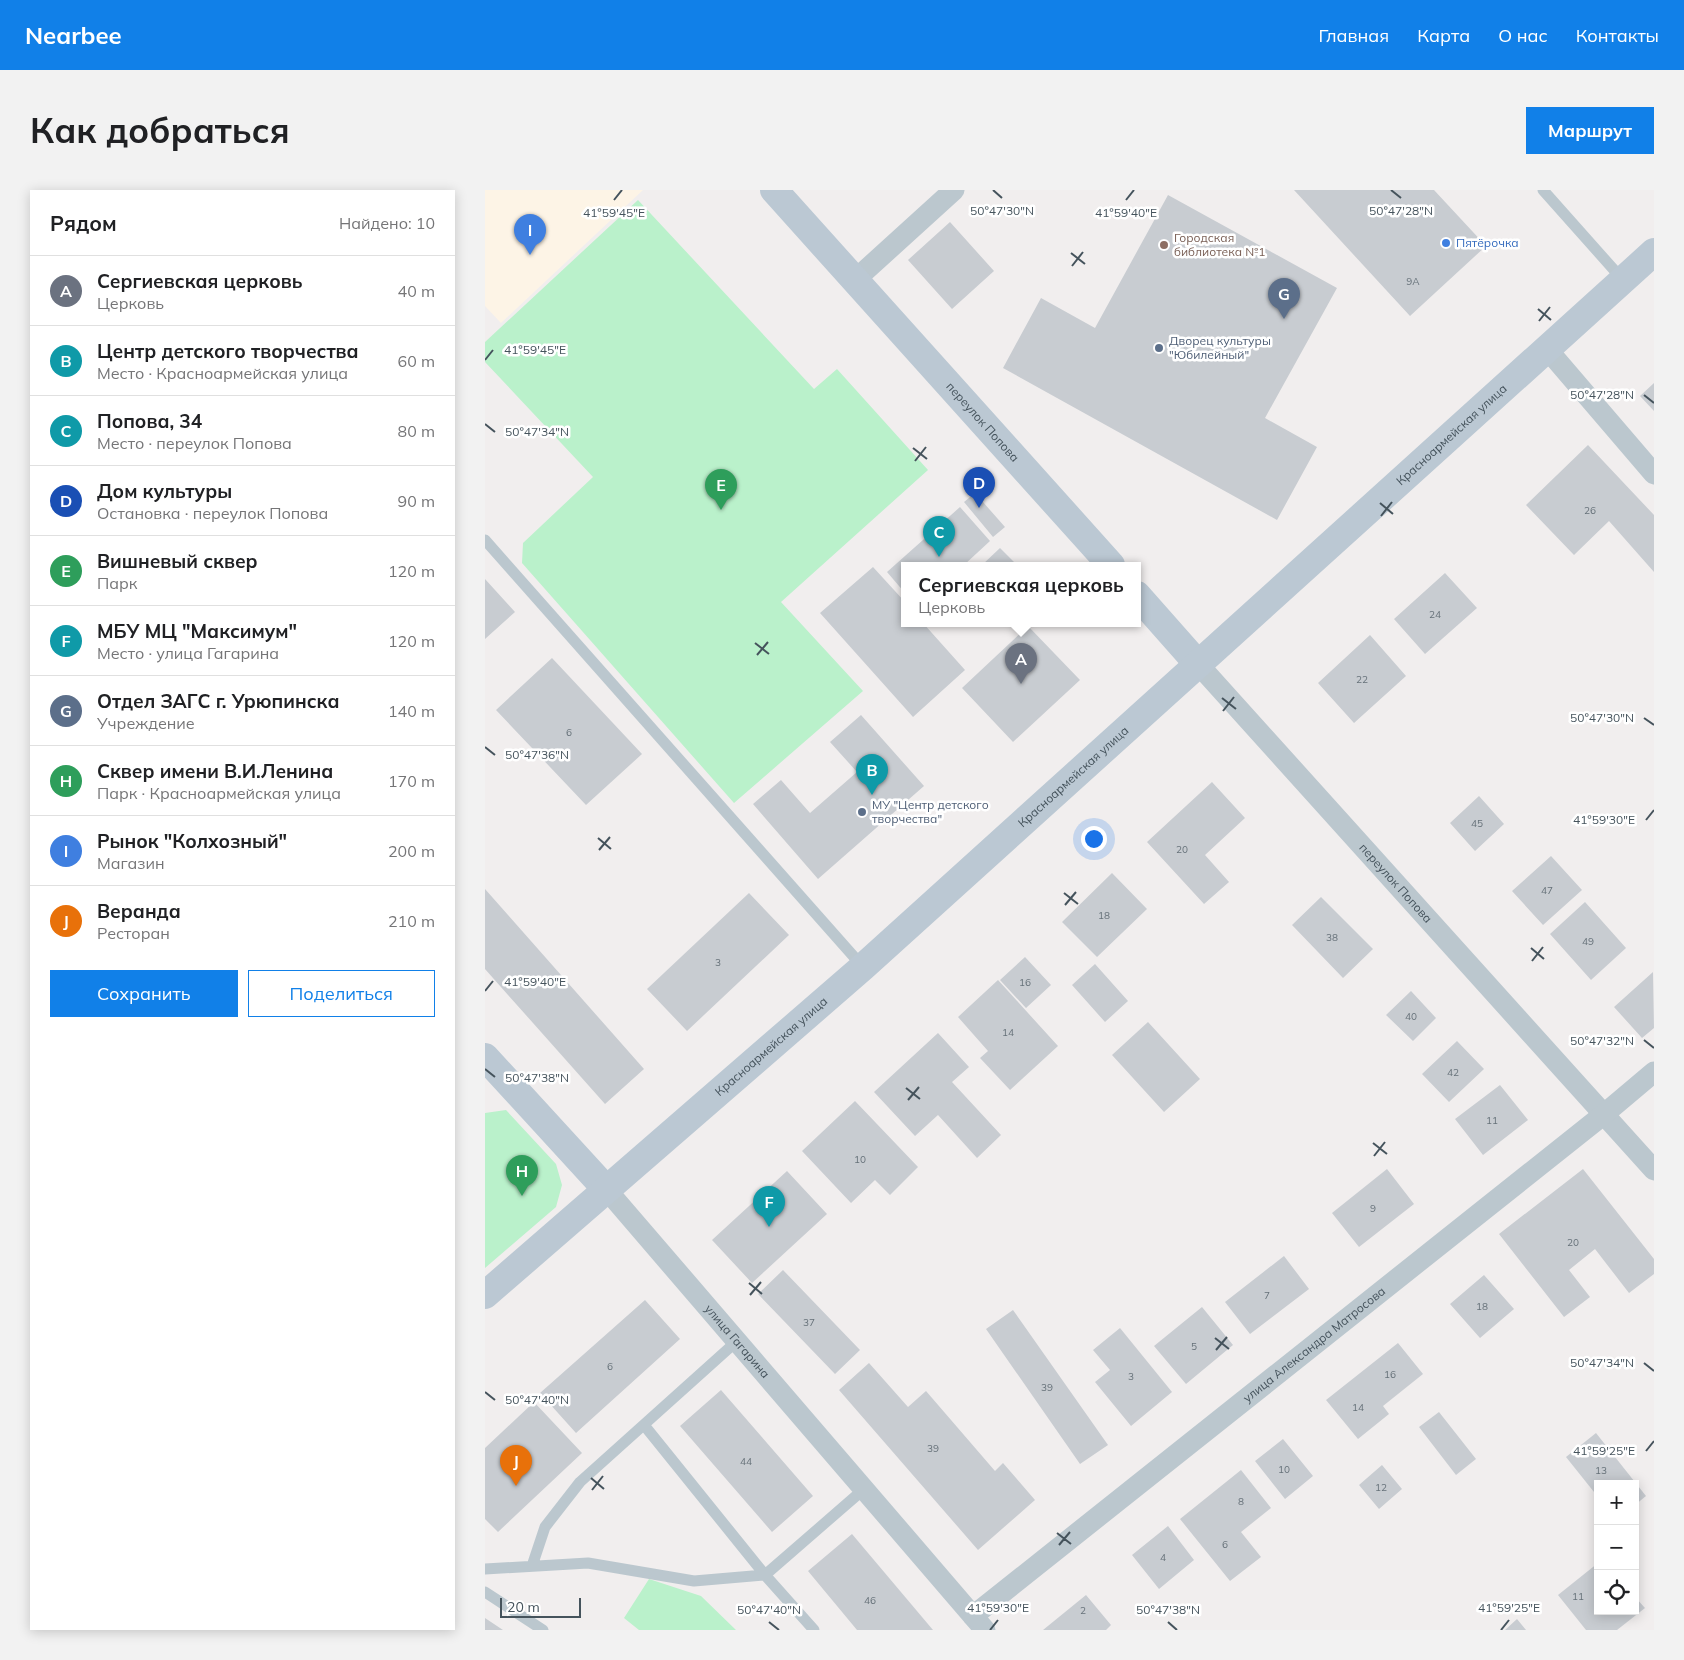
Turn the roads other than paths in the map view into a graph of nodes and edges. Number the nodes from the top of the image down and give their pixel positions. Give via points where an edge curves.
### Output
1 (774, 190) edge
2 (954, 190) edge
3 (1543, 190) edge
4 (1654, 252) edge
5 (855, 280) junction
6 (1623, 280) junction
7 (1547, 349) junction
8 (1654, 474) edge
9 (485, 540) edge
10 (1108, 562) edge
11 (1141, 600) edge
12 (1198, 664) junction
13 (863, 966) junction
14 (485, 1057) edge
15 (1654, 1072) edge
16 (1603, 1114) junction
17 (1654, 1170) edge
18 (606, 1189) junction
19 (485, 1295) edge
20 (737, 1341) junction
21 (643, 1425) junction
22 (865, 1489) junction
23 (532, 1566) junction
24 (485, 1569) edge
25 (765, 1575) junction
26 (485, 1592) edge
27 (979, 1623) edge
28 (543, 1630) edge
29 (814, 1630) edge

1 - 5 main road, переулок Попова
2 - 5 street
3 - 6 lane
4 - 6 main road, Красноармейская улица
5 - 10 main road, переулок Попова
6 - 7 main road, Красноармейская улица
7 - 8 street
7 - 12 main road, Красноармейская улица
9 - 13 lane
11 - 12 main road, переулок Попова
12 - 13 main road, Красноармейская улица
12 - 16 street, переулок Попова
13 - 18 main road, Красноармейская улица
14 - 18 main road, улица Гагарина
15 - 16 street, улица Александра Матросова
16 - 17 street, переулок Попова
16 - 27 street, улица Александра Матросова
18 - 19 main road, Красноармейская улица
18 - 20 street, улица Гагарина
20 - 21 lane
20 - 22 street, улица Гагарина
21 - 23 lane via 580,1482 545,1527
21 - 25 lane
22 - 25 lane
22 - 27 street, улица Гагарина
23 - 24 lane
23 - 25 lane via 588,1563 694,1581
25 - 29 lane
26 - 28 lane

